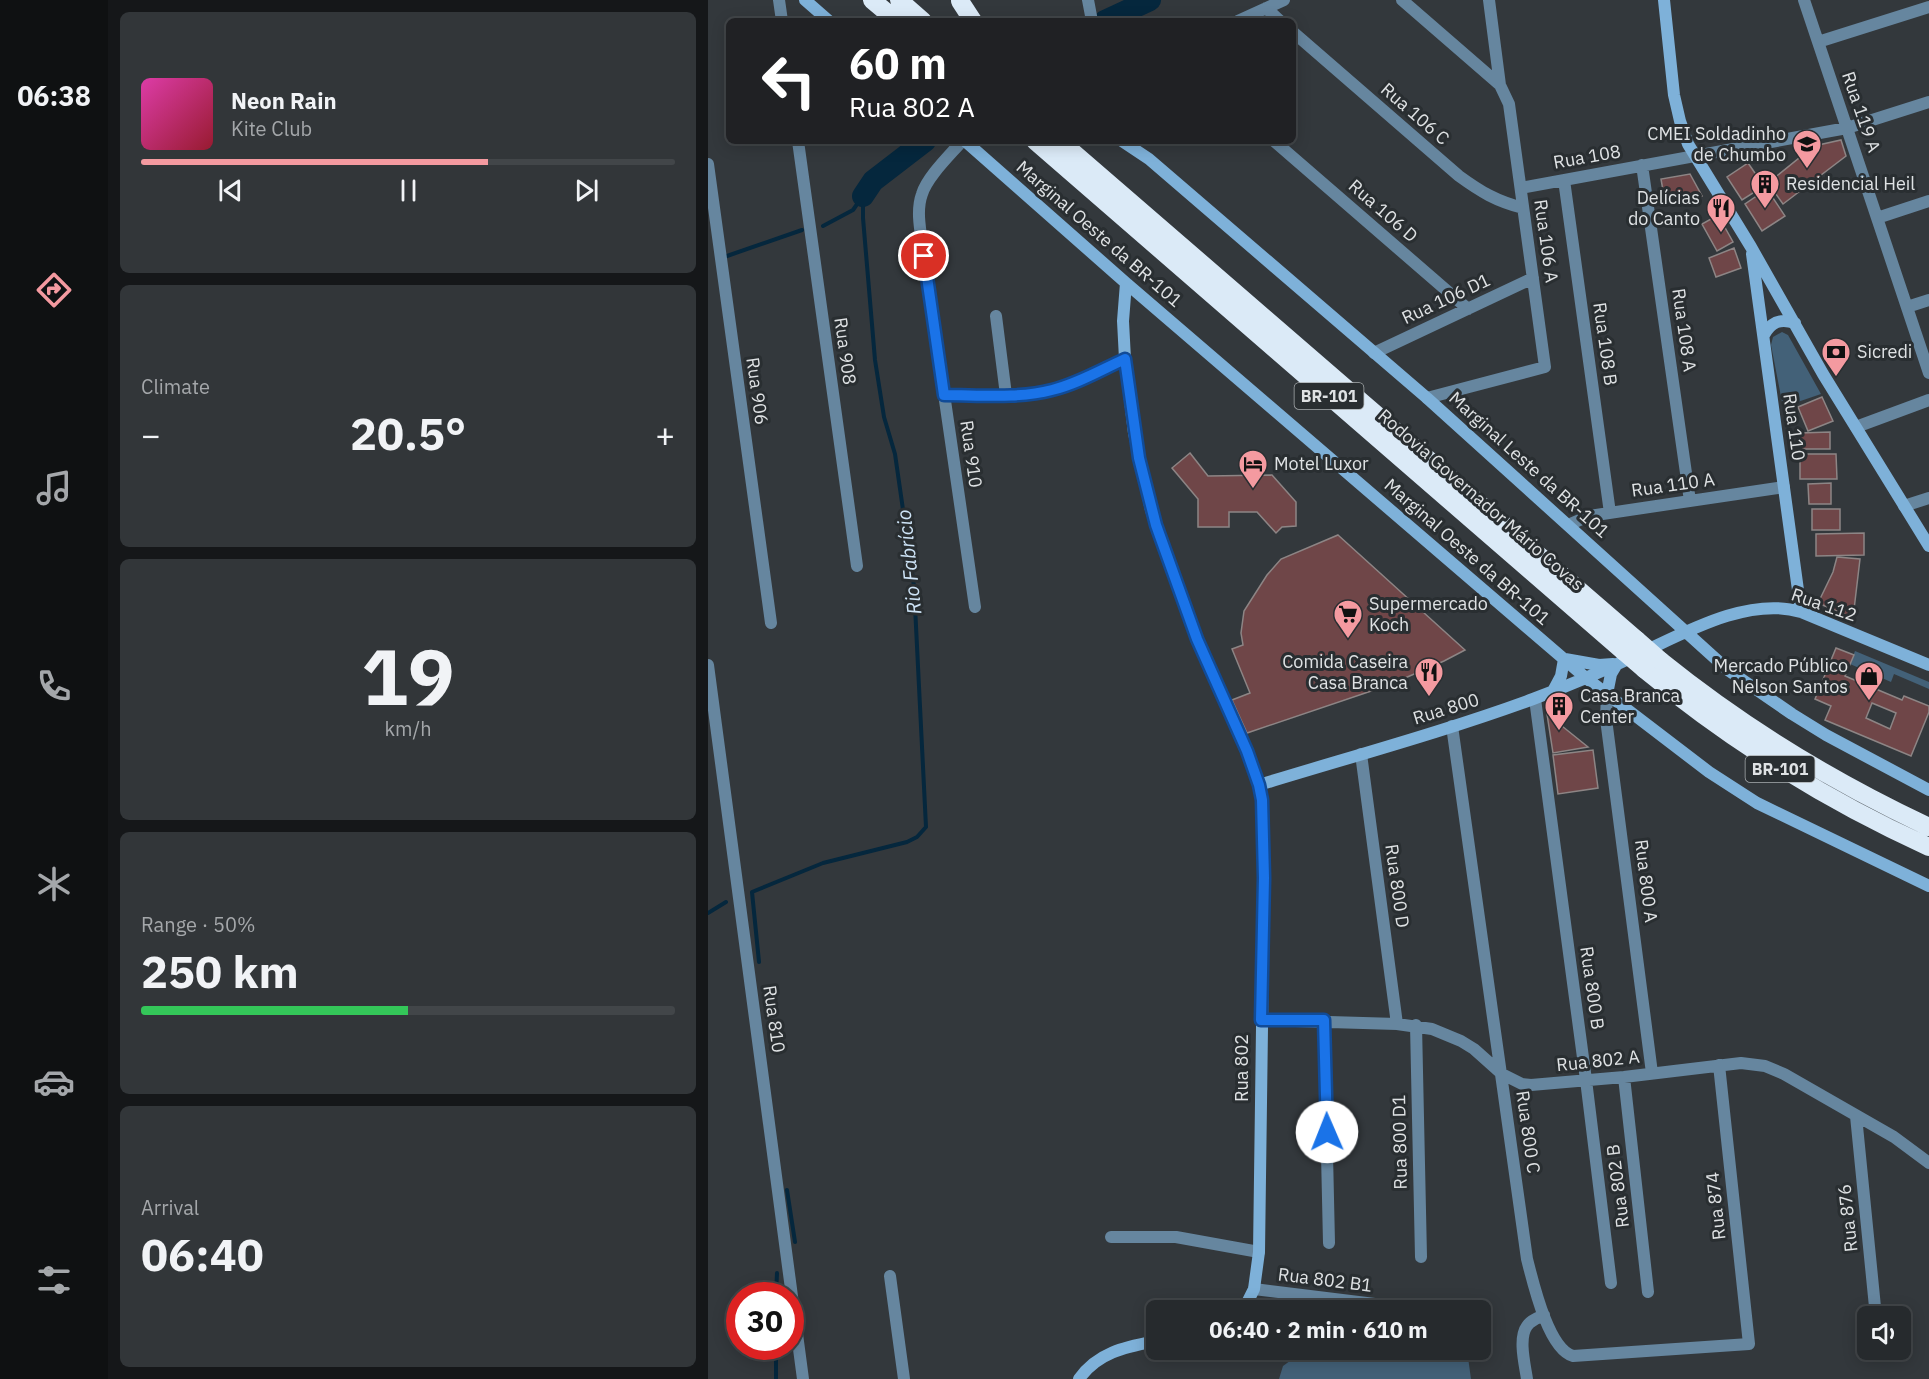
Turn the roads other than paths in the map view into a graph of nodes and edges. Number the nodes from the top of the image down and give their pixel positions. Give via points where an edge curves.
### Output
1 (779, 0) edge
2 (805, 0) edge
3 (872, 0) edge
4 (899, 0) edge
5 (1088, 0) edge
6 (1284, 0) edge
7 (1402, 0) edge
8 (1489, 0) edge
9 (1664, 0) edge
10 (1804, 0) edge
11 (959, 1) edge
12 (1266, 8) junction
13 (1929, 8) edge
14 (782, 18) edge
15 (826, 18) edge
16 (893, 18) edge
17 (920, 18) edge
18 (972, 18) edge
19 (977, 18) edge
20 (1092, 18) edge
21 (1244, 18) edge
22 (1277, 18) edge
23 (1296, 35) edge
24 (1818, 42) junction
25 (1500, 85) junction
26 (1929, 102) edge
27 (1847, 128) junction
28 (798, 144) edge
29 (961, 144) edge
30 (967, 144) edge
31 (1038, 144) edge
32 (1126, 144) edge
33 (1137, 144) edge
34 (1277, 144) edge
35 (1065, 145) edge
36 (1694, 156) junction
37 (1149, 159) junction
38 (708, 164) edge
39 (1642, 165) junction
40 (1564, 180) junction
41 (1521, 188) junction
42 (1929, 201) edge
43 (1523, 208) junction
44 (1877, 218) junction
45 (1751, 247) junction
46 (1533, 278) junction
47 (1126, 283) junction
48 (1929, 300) edge
49 (1907, 307) junction
50 (1468, 309) junction
51 (996, 316) dead end
52 (1795, 323) junction
53 (1764, 335) junction
54 (1374, 353) junction
55 (1125, 359) junction
56 (1929, 373) edge
57 (944, 395) junction
58 (1006, 395) junction
59 (1427, 398) junction
60 (1929, 400) edge
61 (1856, 427) junction
62 (1784, 487) junction
63 (1929, 498) edge
64 (1690, 501) junction
65 (1904, 506) junction
66 (1610, 513) junction
67 (1568, 525) junction
68 (1929, 546) edge
69 (857, 566) dead end
70 (975, 607) dead end
71 (1801, 612) junction
72 (771, 623) dead end
73 (1686, 632) junction
74 (1632, 656) junction
75 (1564, 659) junction
76 (708, 665) edge
77 (1929, 665) edge
78 (1586, 678) junction
79 (1553, 691) junction
80 (1607, 694) junction
81 (1534, 699) junction
82 (1452, 726) junction
83 (1361, 754) junction
84 (1259, 785) junction
85 (1929, 790) edge
86 (1929, 827) edge
87 (1929, 847) edge
88 (1929, 886) edge
89 (1261, 1020) junction
90 (1324, 1020) junction
91 (1397, 1024) junction
92 (1416, 1025) junction
93 (1719, 1065) junction
94 (1652, 1073) junction
95 (1502, 1074) junction
96 (1624, 1077) junction
97 (1586, 1080) junction
98 (1856, 1116) junction
99 (1929, 1163) edge
100 (1112, 1238) dead end
101 (1329, 1243) dead end
102 (1259, 1252) junction
103 (1421, 1257) dead end
104 (890, 1276) dead end
105 (1611, 1283) dead end
106 (1254, 1289) junction
107 (1648, 1292) dead end
108 (1250, 1300) edge
109 (1343, 1300) edge
110 (1875, 1306) edge
111 (1544, 1315) junction
112 (1146, 1343) edge
113 (1749, 1344) joint
114 (803, 1379) edge
115 (904, 1379) edge
116 (1079, 1379) edge
117 (1527, 1379) edge

1 - 14 street
2 - 15 main road
3 - 16 highway
4 - 17 highway
5 - 20 street
6 - 12 street
7 - 25 street
8 - 25 street, Rua 106 A
9 - 36 main road via 1676,110
10 - 24 street, Rua 119 A
11 - 18 highway
11 - 19 main road
12 - 21 street
12 - 22 street
13 - 24 street
23 - 43 street, Rua 106 C via 1459,176 1482,193
24 - 27 street, Rua 119 A
25 - 41 street, Rua 106 A via 1509,104
26 - 27 street, Rua 108
27 - 36 street, Rua 108
27 - 44 street, Rua 119 A
28 - 69 street, Rua 908
29 - 57 street, Rua 910 via 927,183 919,209
30 - 47 main road, Marginal Oeste da BR-101
31 - 74 highway, Rodovia Governador Mário Covas / BR-101
32 - 37 main road, Marginal Leste da BR-101
33 - 37 street
34 - 50 street, Rua 106 D
35 - 74 highway, Rodovia Governador Mário Covas / BR-101
36 - 39 street, Rua 108
36 - 45 main road
37 - 54 main road, Marginal Leste da BR-101
38 - 72 street, Rua 906
39 - 40 street, Rua 108
39 - 64 street, Rua 108 A
40 - 41 street, Rua 108
40 - 66 street, Rua 108 B
41 - 43 street, Rua 106 A
42 - 44 street
43 - 46 street, Rua 106 A
44 - 49 street, Rua 119 A
45 - 52 main road
45 - 53 main road, Rua 110
46 - 50 street, Rua 106 D1
46 - 59 street, Rua 106 A via 1545,367
47 - 55 main road, Rua 802
47 - 75 main road, Marginal Oeste da BR-101
48 - 49 street
49 - 56 street, Rua 119 A
50 - 54 street, Rua 106 D1
51 - 58 street
52 - 53 main road via 1776,321
52 - 61 main road
53 - 62 main road, Rua 110
54 - 59 main road, Marginal Leste da BR-101
55 - 58 street via 1052,390
55 - 84 main road, Rua 802 via 1139,458 1156,525 1197,639
57 - 58 street
57 - 70 street, Rua 910
59 - 67 main road, Marginal Leste da BR-101
60 - 61 street
61 - 65 main road
62 - 64 street, Rua 110 A
62 - 71 main road, Rua 110
63 - 65 street
64 - 66 street, Rua 110 A
65 - 68 main road
66 - 67 street, Rua 110 A
67 - 73 main road, Marginal Leste da BR-101
71 - 73 main road, Rua 112 via 1784,608 1755,610
71 - 77 main road, Rua 112
73 - 74 main road, Rua 112
73 - 85 main road, Marginal Leste da BR-101 via 1728,670 1792,714
74 - 75 main road via 1599,664
74 - 78 main road, Rua 800
74 - 80 main road via 1611,674
74 - 86 highway, Rodovia Governador Mário Covas / BR-101, bridge via 1661,661 1782,749
74 - 87 highway, Rodovia Governador Mário Covas / BR-101 via 1726,733 1790,775 1864,817
75 - 78 main road, Marginal Oeste da BR-101
75 - 79 main road
76 - 114 street, Rua 810
78 - 79 main road, Rua 800
78 - 80 main road, Marginal Oeste da BR-101
79 - 81 main road, Rua 800
80 - 88 main road, Marginal Oeste da BR-101 via 1757,803
80 - 94 street, Rua 800 A via 1606,719
81 - 82 main road, Rua 800
81 - 97 street, Rua 800 B
82 - 83 main road, Rua 800
82 - 95 street, Rua 800 C
83 - 84 main road, Rua 800
83 - 91 street, Rua 800 D
84 - 89 main road, Rua 802 via 1264,878
89 - 90 street, Rua 802 A
89 - 102 main road, Rua 802
90 - 91 street, Rua 802 A
90 - 101 street
91 - 92 street, Rua 802 A
92 - 95 street, Rua 802 A via 1461,1041
92 - 103 street, Rua 800 D1
93 - 94 street, Rua 802 A
93 - 98 street, Rua 802 A via 1765,1066
93 - 113 street, Rua 874
94 - 96 street, Rua 802 A
95 - 97 street, Rua 802 A via 1531,1085
95 - 111 street, Rua 800 C via 1527,1259
96 - 97 street, Rua 802 A
96 - 107 street, Rua 802 B
97 - 105 street, Rua 800 B
98 - 99 street, Rua 802 A
98 - 110 street, Rua 876
100 - 102 street via 1176,1237
102 - 106 main road, Rua 802
104 - 115 street
106 - 108 main road, Rua 802
106 - 109 street, Rua 802 B1
111 - 113 street, Rua 800 C via 1560,1348 1573,1356
111 - 117 street via 1525,1328
112 - 116 main road via 1108,1353

